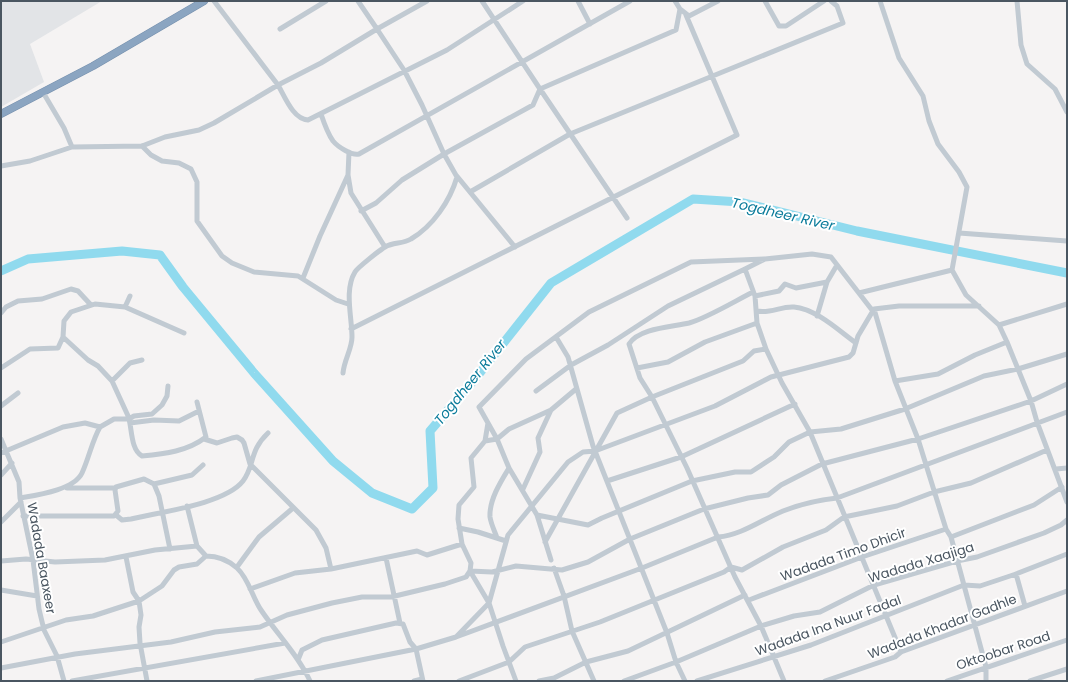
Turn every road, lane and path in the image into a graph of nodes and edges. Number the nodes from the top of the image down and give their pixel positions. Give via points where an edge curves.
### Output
1 (204, 1) edge
2 (214, 1) edge
3 (326, 1) edge
4 (358, 1) edge
5 (427, 1) edge
6 (482, 1) edge
7 (523, 1) edge
8 (578, 1) edge
9 (630, 1) edge
10 (675, 1) edge
11 (718, 1) edge
12 (765, 1) edge
13 (823, 1) edge
14 (831, 1) edge
15 (880, 1) edge
16 (1018, 1) edge
17 (680, 9) junction
18 (686, 15) junction
19 (493, 19) junction
20 (590, 24) junction
21 (280, 29) dead end
22 (377, 29) junction
23 (522, 62) junction
24 (404, 70) junction
25 (712, 76) junction
26 (278, 86) junction
27 (540, 90) junction
28 (44, 94) junction
29 (1067, 112) edge
30 (1, 114) edge
31 (320, 114) junction
32 (427, 117) junction
33 (570, 134) junction
34 (142, 146) junction
35 (72, 147) junction
36 (349, 152) junction
37 (444, 154) junction
38 (1, 166) edge
39 (348, 175) junction
40 (456, 175) junction
41 (470, 192) junction
42 (613, 197) junction
43 (361, 211) junction
44 (627, 218) dead end
45 (958, 233) junction
46 (1067, 241) edge
47 (385, 247) junction
48 (515, 247) junction
49 (765, 259) junction
50 (837, 265) junction
51 (745, 269) junction
52 (952, 270) junction
53 (303, 278) junction
54 (827, 282) junction
55 (754, 294) junction
56 (859, 294) junction
57 (130, 296) dead end
58 (91, 304) junction
59 (348, 304) junction
60 (1067, 304) edge
61 (979, 306) junction
62 (125, 307) junction
63 (873, 309) junction
64 (757, 312) junction
65 (1, 313) edge
66 (816, 316) junction
67 (757, 323) junction
68 (999, 325) junction
69 (351, 329) junction
70 (184, 333) dead end
71 (556, 336) junction
72 (63, 337) junction
73 (1007, 342) junction
74 (856, 343) junction
75 (766, 349) junction
76 (1067, 354) edge
77 (142, 360) dead end
78 (570, 365) junction
79 (1, 368) edge
80 (637, 368) junction
81 (1018, 369) junction
82 (343, 372) dead end
83 (778, 376) junction
84 (895, 380) junction
85 (112, 381) junction
86 (1067, 384) edge
87 (168, 386) dead end
88 (576, 389) junction
89 (536, 391) dead end
90 (18, 393) dead end
91 (652, 396) junction
92 (1031, 401) junction
93 (197, 402) dead end
94 (795, 404) junction
95 (1, 406) edge
96 (905, 409) junction
97 (551, 410) junction
98 (199, 411) junction
99 (1067, 412) edge
100 (130, 420) junction
101 (488, 422) junction
102 (1037, 422) junction
103 (664, 424) junction
104 (100, 427) junction
105 (810, 432) junction
106 (268, 433) dead end
107 (1, 439) edge
108 (204, 439) junction
109 (497, 439) junction
110 (918, 439) junction
111 (485, 441) junction
112 (6, 449) junction
113 (1047, 450) junction
114 (595, 451) junction
115 (1, 453) edge
116 (681, 456) junction
117 (12, 464) junction
118 (250, 464) junction
119 (822, 464) junction
120 (203, 465) dead end
121 (925, 467) junction
122 (510, 468) junction
123 (1067, 468) edge
124 (1056, 469) junction
125 (1, 475) edge
126 (607, 481) junction
127 (692, 481) junction
128 (154, 484) junction
129 (1062, 487) junction
130 (66, 488) junction
131 (115, 488) junction
132 (523, 489) junction
133 (934, 492) junction
134 (837, 498) junction
135 (21, 500) junction
136 (1067, 502) edge
137 (187, 506) junction
138 (532, 506) junction
139 (293, 508) junction
140 (704, 509) junction
141 (162, 511) junction
142 (620, 511) junction
143 (116, 515) junction
144 (536, 515) junction
145 (23, 516) junction
146 (844, 517) junction
147 (558, 518) junction
148 (1067, 520) edge
149 (1, 522) edge
150 (459, 528) junction
151 (946, 529) junction
152 (718, 537) junction
153 (951, 537) junction
154 (497, 538) junction
155 (630, 539) junction
156 (506, 541) junction
157 (545, 542) junction
158 (462, 544) junction
159 (197, 546) junction
160 (170, 548) junction
161 (1067, 554) edge
162 (206, 556) junction
163 (126, 557) junction
164 (862, 557) junction
165 (386, 558) junction
166 (33, 560) junction
167 (550, 560) dead end
168 (1, 561) edge
169 (957, 561) junction
170 (731, 567) junction
171 (236, 568) junction
172 (554, 568) junction
173 (642, 568) junction
174 (331, 569) junction
175 (499, 570) junction
176 (470, 571) junction
177 (1016, 574) junction
178 (964, 584) junction
179 (874, 585) junction
180 (250, 589) junction
181 (1, 590) edge
182 (1067, 591) edge
183 (745, 595) junction
184 (37, 596) junction
185 (394, 596) junction
186 (564, 596) junction
187 (654, 599) junction
188 (749, 600) junction
189 (139, 601) junction
190 (490, 603) junction
191 (1025, 606) junction
192 (886, 617) junction
193 (270, 621) junction
194 (400, 623) junction
195 (496, 623) junction
196 (975, 625) junction
197 (761, 626) junction
198 (44, 627) junction
199 (572, 631) junction
200 (667, 633) junction
201 (456, 637) junction
202 (1067, 640) edge
203 (1, 642) edge
204 (285, 643) junction
205 (140, 645) junction
206 (416, 649) junction
207 (901, 652) junction
208 (775, 657) junction
209 (58, 658) junction
210 (298, 660) junction
211 (509, 662) junction
212 (586, 662) junction
213 (676, 662) junction
214 (986, 667) junction
215 (1, 668) edge
216 (145, 669) junction
217 (1067, 669) edge
218 (305, 670) junction
219 (423, 680) edge
220 (64, 681) edge
221 (72, 681) edge
222 (147, 681) edge
223 (256, 681) edge
224 (310, 681) edge
225 (414, 681) edge
226 (459, 681) edge
227 (516, 681) edge
228 (539, 681) edge
229 (594, 681) edge
230 (624, 681) edge
231 (685, 681) edge
232 (697, 681) edge
233 (784, 681) edge
234 (825, 681) edge
235 (947, 681) edge
236 (986, 681) edge
237 (1030, 681) edge

1 - 28 highway
2 - 26 street
3 - 21 street
4 - 22 street
5 - 22 street
6 - 19 street
7 - 19 street
8 - 20 street
9 - 20 street
10 - 17 street
11 - 18 street via 689,16
12 - 13 street via 779,26 786,26
14 - 25 street via 837,6 843,23
15 - 45 street via 899,58 923,96 938,144 967,187
16 - 29 street via 1021,45 1027,64 1055,89
17 - 18 street
17 - 27 street via 676,30
18 - 25 street
19 - 23 street
19 - 24 street via 447,50
20 - 23 street
22 - 24 street
22 - 26 street
23 - 27 street
23 - 32 street
24 - 31 street
24 - 32 street
25 - 33 street
25 - 42 street via 737,135
26 - 31 street via 302,119 308,120
26 - 34 street via 208,127 165,137
27 - 33 street
27 - 37 street via 533,105
28 - 30 highway
28 - 35 street
31 - 36 street via 334,142
32 - 36 street via 359,154
32 - 37 street
33 - 41 street
33 - 42 street
34 - 35 street
34 - 53 street via 162,161 179,163 191,169 196,182 197,221 222,256 254,272 294,274
35 - 38 street via 30,161
36 - 39 street
37 - 40 street
37 - 43 street via 402,180 376,203
39 - 43 street via 351,193
39 - 53 street
40 - 41 street
40 - 47 street via 454,186 439,215 412,239
41 - 48 street
42 - 44 street
42 - 48 street
43 - 47 street
45 - 46 street
45 - 52 street
47 - 59 street via 355,271
48 - 69 street
49 - 50 street via 812,254 831,257
49 - 51 street
49 - 71 street via 691,262 589,312
50 - 54 street
50 - 56 street
51 - 55 street
51 - 78 street via 668,306 608,345
52 - 56 street
52 - 61 street via 966,295
53 - 59 street via 325,294
54 - 55 street via 796,288 785,284 779,291
54 - 66 street
55 - 64 street
55 - 80 street via 690,322 656,329 633,339 629,344
56 - 63 street
57 - 62 street
58 - 62 street
58 - 65 street via 78,291 70,290 42,299 18,301 6,307
58 - 72 street via 68,314 64,321
59 - 69 street
60 - 68 street
61 - 63 street via 899,306
61 - 68 street
62 - 70 street
63 - 74 street via 863,324
63 - 84 street
64 - 66 street via 765,313 793,307 805,309
64 - 67 street
66 - 74 street
67 - 75 street
67 - 80 street via 705,342 668,362
68 - 73 street
69 - 82 street via 352,339
71 - 78 street
71 - 101 street via 526,359 479,407
72 - 79 street via 58,348 30,349
72 - 85 street
73 - 81 street
73 - 84 street via 938,374
74 - 83 street via 849,357
75 - 83 street
75 - 91 street via 754,350 742,361
76 - 81 street
77 - 85 street via 130,363
78 - 88 street
78 - 89 street
80 - 91 street via 642,383
81 - 92 street
81 - 96 street via 984,376
83 - 94 street
83 - 103 street via 771,377 715,406
84 - 96 street
85 - 100 street
86 - 92 street
87 - 100 street via 158,410
88 - 97 street
88 - 114 street
90 - 95 street
91 - 103 street
91 - 114 street via 617,413
92 - 102 street
92 - 110 street
93 - 98 street
94 - 105 street
94 - 116 street
96 - 105 street via 841,429
96 - 110 street
97 - 109 street via 509,429
97 - 132 street via 538,438 540,452
98 - 100 street via 179,421
98 - 108 street via 206,437
99 - 102 street
100 - 104 street via 114,419
100 - 108 street via 135,448 142,456 186,449
101 - 109 street
101 - 111 street
102 - 113 street
102 - 121 street
103 - 114 street
103 - 116 street
104 - 112 street via 85,423 74,424
104 - 130 street via 81,475
105 - 119 street
105 - 127 street via 789,442 774,457 751,472 736,472
106 - 118 street via 256,446
107 - 112 street, Wadada Baaxeer
108 - 118 street via 217,443 237,437 244,443
109 - 111 street
109 - 122 street
110 - 119 street
110 - 121 street
111 - 150 street via 471,458 474,487 459,505
112 - 115 street
112 - 117 street, Wadada Baaxeer
113 - 124 street
113 - 133 street via 971,482
114 - 126 street
114 - 138 street via 583,452 568,462
114 - 147 street
116 - 126 street
116 - 127 street
117 - 125 street
117 - 135 street, Wadada Baaxeer via 19,482
118 - 137 street via 242,482 227,495
118 - 139 street
119 - 134 street
119 - 140 street via 780,485 768,495
120 - 128 street via 192,474
121 - 133 street
121 - 134 street
122 - 132 street
122 - 154 street via 500,484 490,517
123 - 124 street
124 - 129 street
126 - 142 street
127 - 140 street
127 - 142 street
128 - 131 street via 144,479
128 - 141 street
129 - 136 street
129 - 153 street via 1034,505
130 - 131 street
130 - 135 street
131 - 143 street
132 - 138 street
133 - 146 street via 897,506
133 - 151 street
134 - 146 street
134 - 152 street via 807,503 782,511 730,536
135 - 145 street, Wadada Baaxeer
135 - 149 street
137 - 141 street
137 - 159 street
138 - 144 street
138 - 156 street
139 - 171 street via 259,537
139 - 174 street via 316,530 326,548
140 - 152 street
140 - 155 street
141 - 143 street via 122,520
141 - 160 street
142 - 147 street via 588,525
142 - 155 street
143 - 145 street
144 - 147 street
144 - 157 street
145 - 166 street, Wadada Baaxeer
146 - 164 street
146 - 170 street via 826,530 783,547 742,570
147 - 157 street
148 - 169 street, Wadada Xaajiga via 1044,533 977,557
150 - 154 street
150 - 158 street
151 - 153 street
151 - 164 street, Wadada Timo Dhicir
152 - 170 street
152 - 173 street
153 - 169 street
154 - 156 street
155 - 172 street via 588,562 569,569
155 - 173 street
156 - 175 street
157 - 167 street
158 - 165 street via 427,555 417,551
158 - 176 street via 471,563
159 - 160 street
159 - 162 street
160 - 163 street
161 - 177 street
162 - 171 street via 216,557
162 - 189 street via 197,564 174,570 162,586
163 - 166 street via 88,561
163 - 189 street via 133,592
164 - 179 street
164 - 188 street, Wadada Timo Dhicir
165 - 174 street
165 - 185 street
166 - 168 street
166 - 184 street, Wadada Baaxeer
169 - 178 street
169 - 179 street, Wadada Xaajiga
170 - 183 street
170 - 187 street
171 - 180 street
172 - 175 street via 516,566
172 - 186 street
173 - 186 street
173 - 187 street
174 - 180 street via 294,573
175 - 176 street
175 - 190 street
176 - 185 street via 466,577 451,583
176 - 190 street
177 - 178 street via 980,586
177 - 191 street
178 - 192 street, Wadada Ina Nuur Fadal
178 - 196 street
179 - 192 street
179 - 197 street, Wadada Xaajiga via 820,612 794,616
180 - 193 street via 261,611
181 - 184 street
182 - 191 street, Wadada Khadar Gadhle
183 - 188 street
183 - 200 street
184 - 198 street, Wadada Baaxeer
185 - 193 street via 362,597 332,603
185 - 194 street
186 - 195 street
186 - 199 street
187 - 199 street
187 - 200 street
188 - 197 street
189 - 198 street via 93,616 66,620
189 - 205 street
190 - 195 street
190 - 201 street
191 - 196 street, Wadada Khadar Gadhle
192 - 207 street
192 - 208 street, Wadada Ina Nuur Fadal
193 - 204 street
193 - 205 street via 248,630 229,630 171,642
194 - 206 street via 403,624 410,642
194 - 210 street via 322,640 302,650
195 - 201 street
195 - 211 street
196 - 207 street, Wadada Khadar Gadhle
196 - 214 street
197 - 208 street
197 - 213 street, Wadada Xaajiga
198 - 203 street
198 - 209 street, Wadada Baaxeer
199 - 211 street via 525,647
199 - 212 street
200 - 212 street via 628,651
200 - 213 street
201 - 206 street
202 - 214 street, Oktoobar Road
204 - 210 street
204 - 216 street
205 - 209 street
205 - 216 street
206 - 218 street
206 - 219 street
207 - 234 street, Wadada Khadar Gadhle via 895,657
208 - 232 street, Wadada Ina Nuur Fadal
208 - 233 street
209 - 215 street
209 - 220 street, Wadada Baaxeer
210 - 218 street
211 - 226 street
211 - 227 street
212 - 228 street via 554,678
212 - 229 street
213 - 230 street, Wadada Xaajiga
213 - 231 street
214 - 235 street, Oktoobar Road
214 - 236 street
216 - 221 street
216 - 222 street
217 - 237 street
218 - 223 street
218 - 224 street
219 - 225 street

